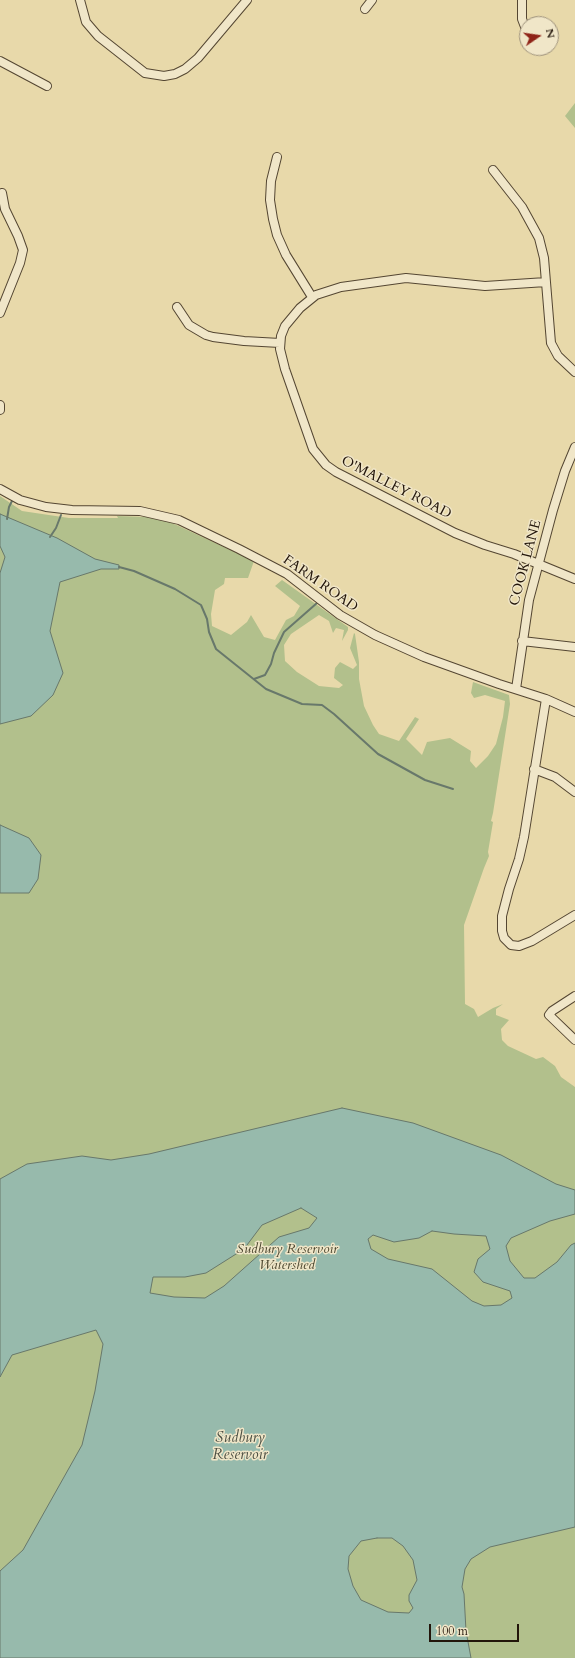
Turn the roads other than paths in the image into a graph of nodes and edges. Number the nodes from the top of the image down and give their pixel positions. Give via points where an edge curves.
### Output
1 (80, 0) edge
2 (246, 0) edge
3 (372, 0) edge
4 (522, 0) edge
5 (365, 9) dead end
6 (522, 16) edge
7 (0, 61) edge
8 (47, 86) dead end
9 (277, 157) dead end
10 (494, 170) dead end
11 (2, 193) dead end
12 (546, 282) junction
13 (312, 298) junction
14 (177, 307) dead end
15 (0, 313) edge
16 (280, 343) junction
17 (575, 372) edge
18 (0, 405) edge
19 (0, 410) edge
20 (575, 446) edge
21 (0, 489) edge
22 (539, 564) junction
23 (575, 579) edge
24 (522, 641) junction
25 (575, 647) edge
26 (516, 689) junction
27 (546, 699) junction
28 (575, 712) edge
29 (534, 769) junction
30 (575, 792) edge
31 (575, 916) edge
32 (575, 996) edge
33 (575, 1040) edge

1 - 2 street via 86,22 98,36 145,72 164,76 185,69 198,58
3 - 5 street
4 - 6 street
7 - 8 street
9 - 13 street via 271,181 273,219 286,255
10 - 12 street via 535,228 543,251
11 - 15 street via 5,209 23,250
12 - 13 street, O'MALLEY ROAD via 485,286 406,278 341,287
12 - 17 street via 552,346 560,359
13 - 16 street, O'MALLEY ROAD via 289,320
14 - 16 street via 189,325 206,335
16 - 22 street, O'MALLEY ROAD via 282,363 313,449 326,465 455,532
18 - 19 street
20 - 22 street, COOK LANE via 553,510
21 - 26 street, FARM ROAD via 20,500 46,507 140,511 179,520 287,574 340,615 375,635 424,657
22 - 23 street, O'MALLEY ROAD
22 - 24 street, COOK LANE via 529,600
24 - 25 street
24 - 26 street, COOK LANE
26 - 27 street, FARM ROAD
27 - 28 street, FARM ROAD
27 - 29 street
29 - 30 street via 554,777
29 - 31 street via 520,859 502,916 502,931 504,938 511,945 519,946
32 - 33 street via 549,1015

